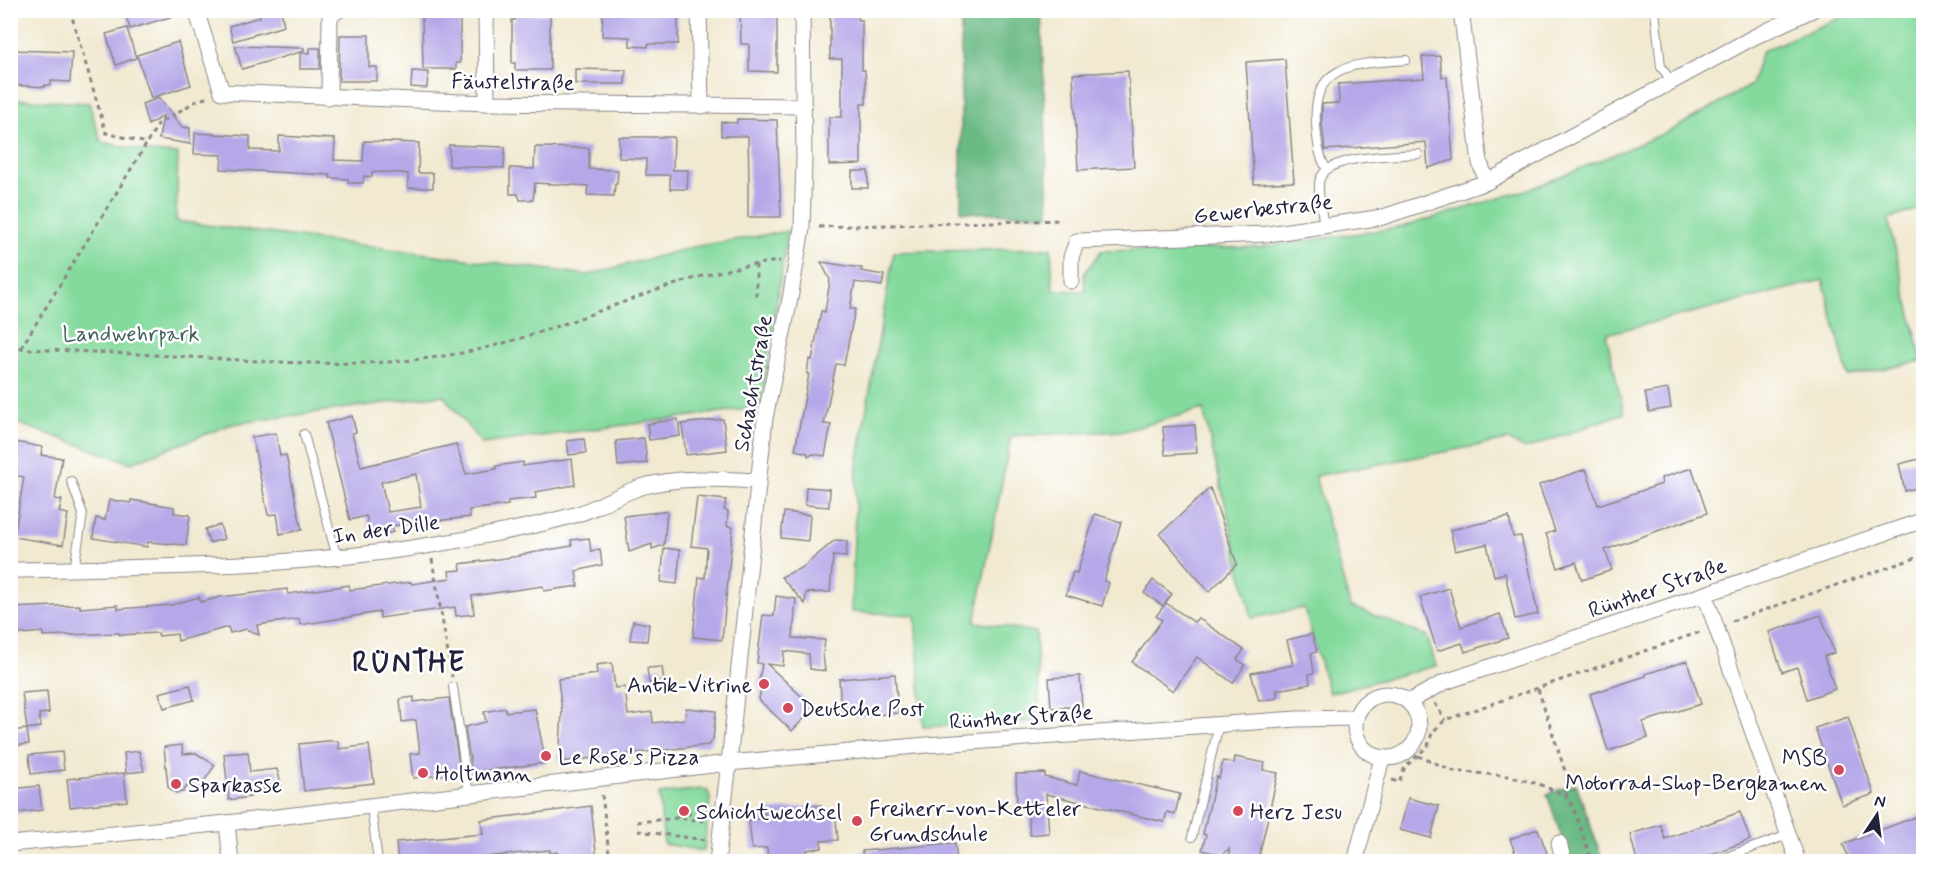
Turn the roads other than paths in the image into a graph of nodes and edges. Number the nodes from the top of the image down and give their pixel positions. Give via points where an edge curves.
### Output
1 (196, 10) edge
2 (339, 10) edge
3 (486, 10) edge
4 (699, 10) edge
5 (802, 10) edge
6 (1461, 10) edge
7 (1655, 10) edge
8 (1812, 10) edge
9 (1406, 60) dead end
10 (1672, 82) junction
11 (329, 97) junction
12 (487, 103) junction
13 (701, 106) junction
14 (803, 106) junction
15 (1418, 154) dead end
16 (1326, 168) junction
17 (1487, 182) junction
18 (1324, 226) junction
19 (1071, 281) dead end
20 (304, 434) dead end
21 (71, 481) dead end
22 (758, 481) junction
23 (1923, 520) edge
24 (337, 558) junction
25 (74, 569) junction
26 (10, 570) edge
27 (1705, 595) junction
28 (453, 687) road end
29 (1408, 702) junction
30 (1356, 718) junction
31 (1219, 724) junction
32 (1382, 758) junction
33 (729, 763) junction
34 (469, 795) junction
35 (371, 806) junction
36 (227, 823) junction
37 (1788, 835) junction
38 (1192, 837) dead end
39 (1559, 843) dead end
40 (10, 844) edge
41 (231, 861) edge
42 (378, 861) edge
43 (717, 861) edge
44 (1355, 861) edge
45 (1564, 861) edge
46 (1712, 861) edge
47 (1798, 861) edge

1 - 11 street, Fäustelstraße via 222,92
2 - 11 street via 330,16
3 - 12 street
4 - 13 street
5 - 14 street, Schachtstraße
6 - 17 street via 1480,163
7 - 10 lane via 1661,67
8 - 10 street, Gewerbestraße
9 - 16 lane via 1356,65 1340,70 1322,85 1315,107 1318,149
10 - 17 street, Gewerbestraße
11 - 12 street, Fäustelstraße
12 - 13 street, Fäustelstraße
13 - 14 street, Fäustelstraße
14 - 22 street, Schachtstraße via 802,228 765,418
15 - 16 lane via 1348,160
16 - 18 lane via 1319,181
17 - 18 street, Gewerbestraße via 1383,217
18 - 19 street, Gewerbestraße via 1268,234 1077,241 1071,257
20 - 24 lane
21 - 25 lane via 83,514
22 - 24 street, In der Dille via 684,480 641,487 581,513 525,528
22 - 33 street, Schachtstraße
23 - 27 street, Rünther Straße
24 - 25 street, In der Dille
25 - 26 street, In der Dille
27 - 29 street, Rünther Straße via 1445,682
27 - 37 street
28 - 34 lane
29 - 30 street via 1393,695 1375,697 1365,703
29 - 32 street via 1418,717 1416,740 1400,756
30 - 31 street, Rünther Straße
30 - 32 street via 1360,744
31 - 33 street, Rünther Straße
31 - 38 lane
32 - 44 street
33 - 34 street, Rünther Straße
33 - 43 street, Schachtstraße
34 - 35 street, Rünther Straße
35 - 36 street, Rünther Straße
35 - 42 lane
36 - 40 street, Rünther Straße
36 - 41 street
37 - 46 lane
37 - 47 street
39 - 45 street

